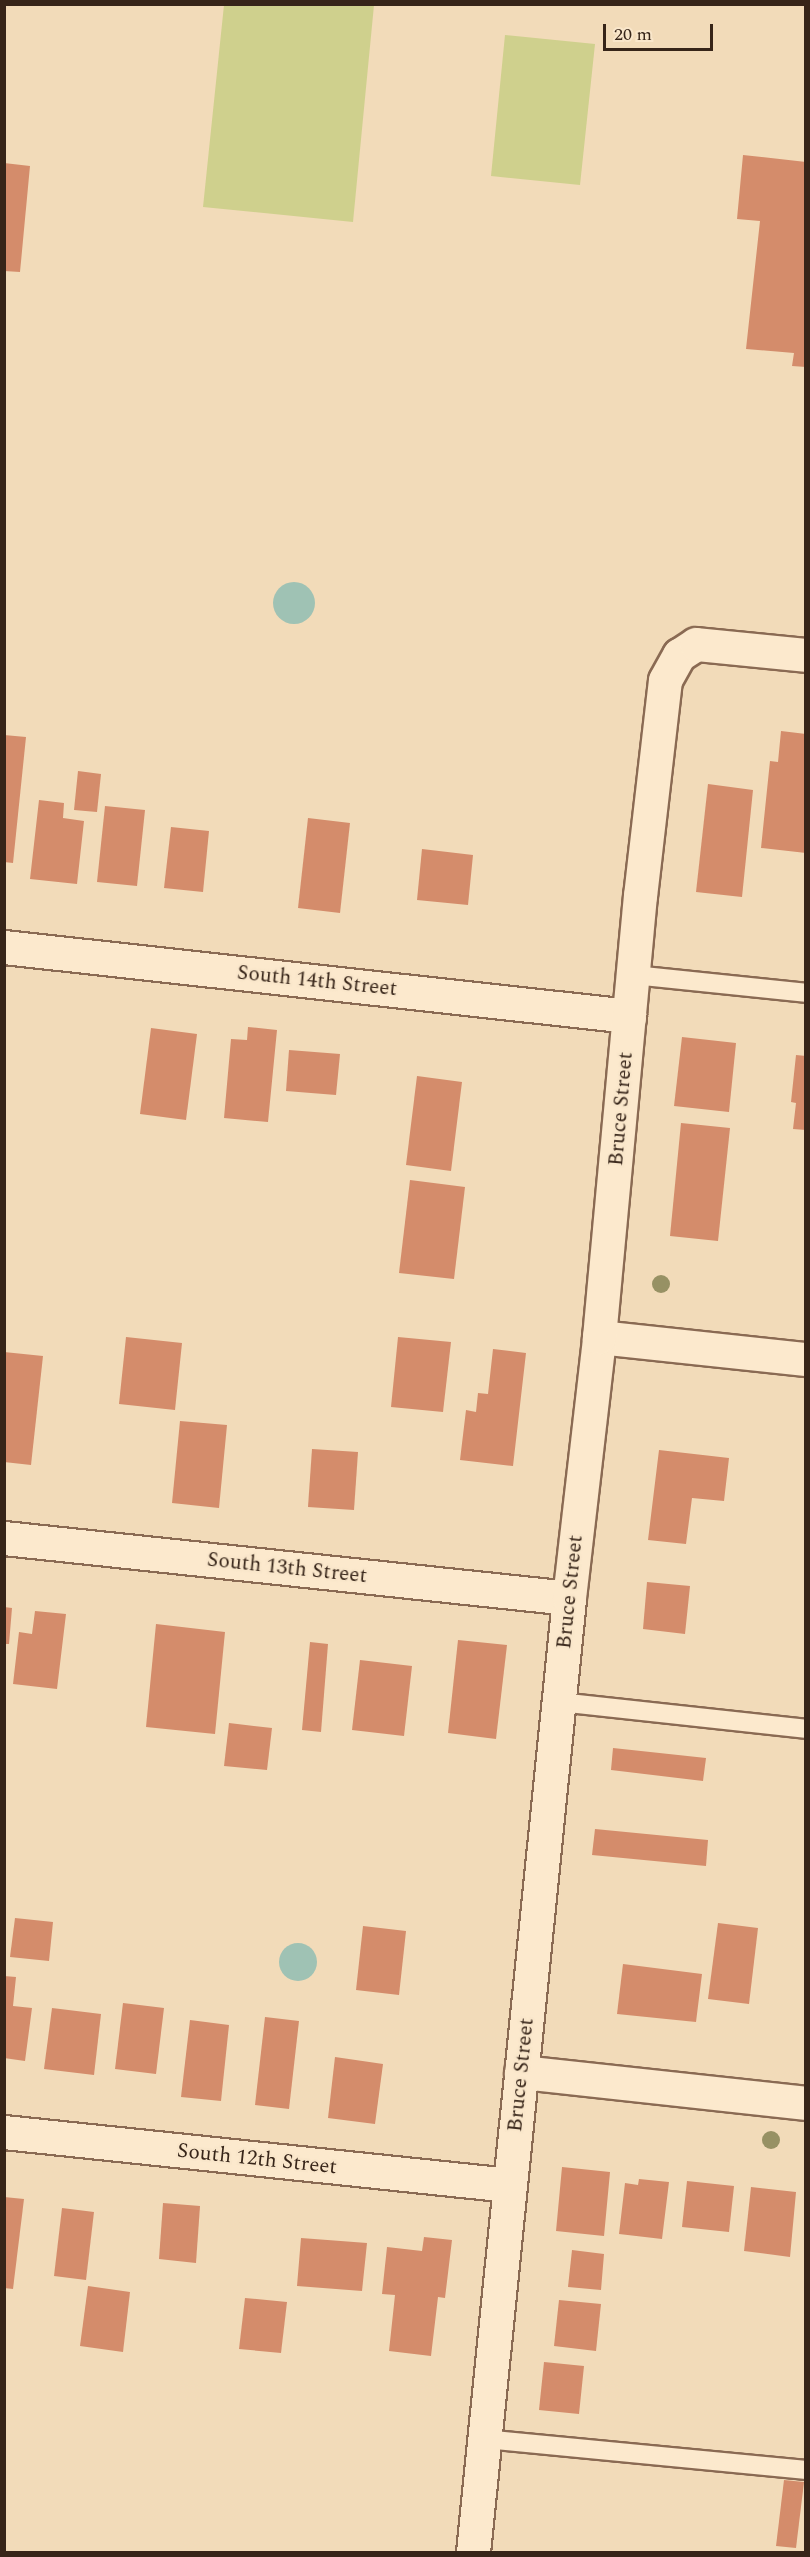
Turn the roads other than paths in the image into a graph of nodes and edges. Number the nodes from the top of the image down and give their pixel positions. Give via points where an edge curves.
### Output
1 (806, 655) edge
2 (4, 947) edge
3 (633, 975) junction
4 (806, 993) edge
5 (629, 1016) junction
6 (599, 1337) junction
7 (806, 1359) edge
8 (4, 1538) edge
9 (569, 1598) junction
10 (559, 1702) junction
11 (806, 1729) edge
12 (521, 2072) junction
13 (806, 2103) edge
14 (4, 2133) edge
15 (509, 2184) junction
16 (484, 2439) junction
17 (806, 2470) edge
18 (473, 2553) edge

1 - 3 street, Bruce Street via 696,644 679,655 665,680
2 - 5 street, South 14th Street
3 - 4 lane
3 - 5 street, Bruce Street
5 - 6 street, Bruce Street
6 - 7 street
6 - 9 street, Bruce Street
8 - 9 street, South 13th Street
9 - 10 street, Bruce Street
10 - 11 lane
10 - 12 street, Bruce Street
12 - 13 street
12 - 15 street, Bruce Street
14 - 15 street, South 12th Street
15 - 16 street, Bruce Street
16 - 17 lane
16 - 18 street, Bruce Street

